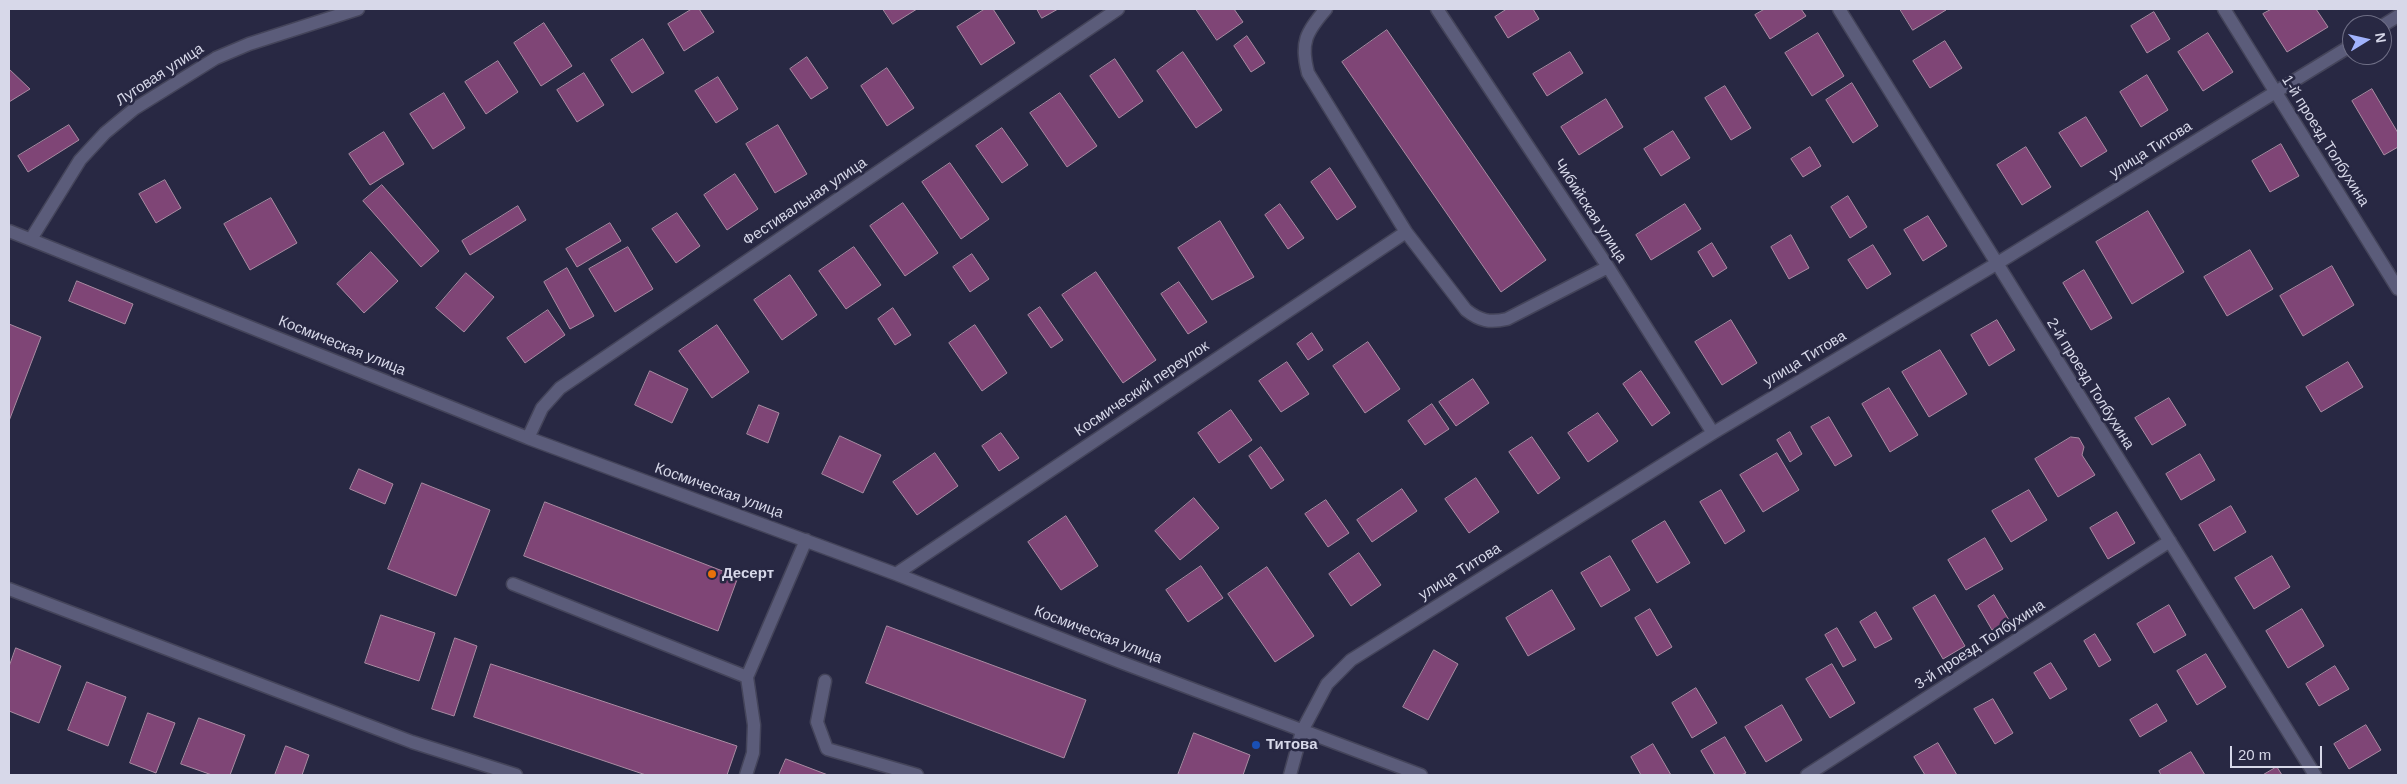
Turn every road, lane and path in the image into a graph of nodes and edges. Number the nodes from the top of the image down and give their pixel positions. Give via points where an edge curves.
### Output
1 (358, 9) edge
2 (1118, 9) edge
3 (1326, 9) edge
4 (1437, 9) edge
5 (1839, 9) edge
6 (2224, 9) edge
7 (2342, 51) edge
8 (2276, 93) junction
9 (9, 231) edge
10 (1406, 232) junction
11 (30, 239) junction
12 (1996, 264) junction
13 (1608, 267) junction
14 (2398, 289) edge
15 (1713, 433) junction
16 (528, 438) junction
17 (806, 540) junction
18 (2170, 541) junction
19 (896, 574) junction
20 (513, 584) dead end
21 (9, 589) edge
22 (747, 677) junction
23 (825, 681) dead end
24 (1302, 731) junction
25 (516, 775) edge
26 (746, 775) edge
27 (917, 775) edge
28 (1290, 775) edge
29 (1421, 775) edge
30 (1807, 775) edge
31 (2315, 775) edge

1 - 11 street, Луговая улица via 216,58 134,109 80,160
2 - 16 street, Фестивальная улица via 560,388 542,408
3 - 10 street via 1306,38 1304,56 1308,73
4 - 13 street, Чибийская улица
5 - 12 street, 2-й проезд Толбухина
6 - 8 street, 1-й проезд Толбухина
7 - 8 street, улица Титова
8 - 12 street, улица Титова
8 - 14 street, 1-й проезд Толбухина
9 - 11 street, Космическая улица
10 - 13 street via 1466,310 1478,319 1492,322 1507,318
10 - 19 street, Космический переулок
11 - 16 street, Космическая улица
12 - 15 street, улица Титова
12 - 18 street, 2-й проезд Толбухина
13 - 15 street, Чибийская улица
15 - 24 street, улица Титова via 1351,660 1327,684
16 - 17 street, Космическая улица
17 - 19 street, Космическая улица
17 - 22 street
18 - 30 street, 3-й проезд Толбухина
18 - 31 street, 2-й проезд Толбухина
19 - 24 street, Космическая улица
20 - 22 street
21 - 25 street via 412,742
22 - 26 street via 754,724 753,753
23 - 27 street via 817,722 827,749
24 - 28 street, улица Титова
24 - 29 street, Космическая улица

